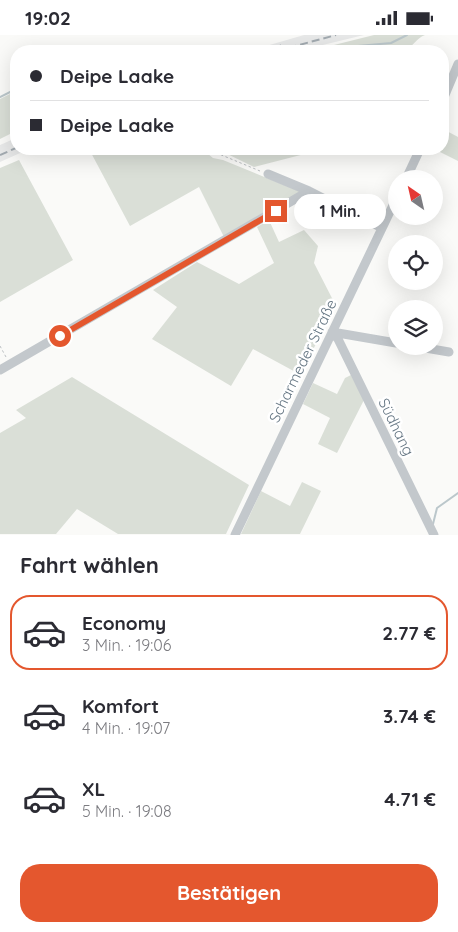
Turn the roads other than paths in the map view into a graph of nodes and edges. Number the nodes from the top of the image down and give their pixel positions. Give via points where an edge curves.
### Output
1 (458, 64) edge
2 (449, 85) edge
3 (417, 155) edge
4 (410, 170) edge
5 (268, 174) road end
6 (309, 191) junction
7 (388, 216) edge
8 (382, 228) junction
9 (332, 332) junction
10 (388, 342) edge
11 (443, 351) edge
12 (449, 352) dead end
13 (0, 370) edge
14 (235, 535) edge
15 (434, 535) edge

1 - 2 street
3 - 4 street
5 - 6 street
6 - 8 street
6 - 13 street
7 - 8 street, Scharmeder Straße
8 - 9 street, Scharmeder Straße
9 - 10 street
9 - 14 street, Scharmeder Straße
9 - 15 street, Südhang
11 - 12 street

